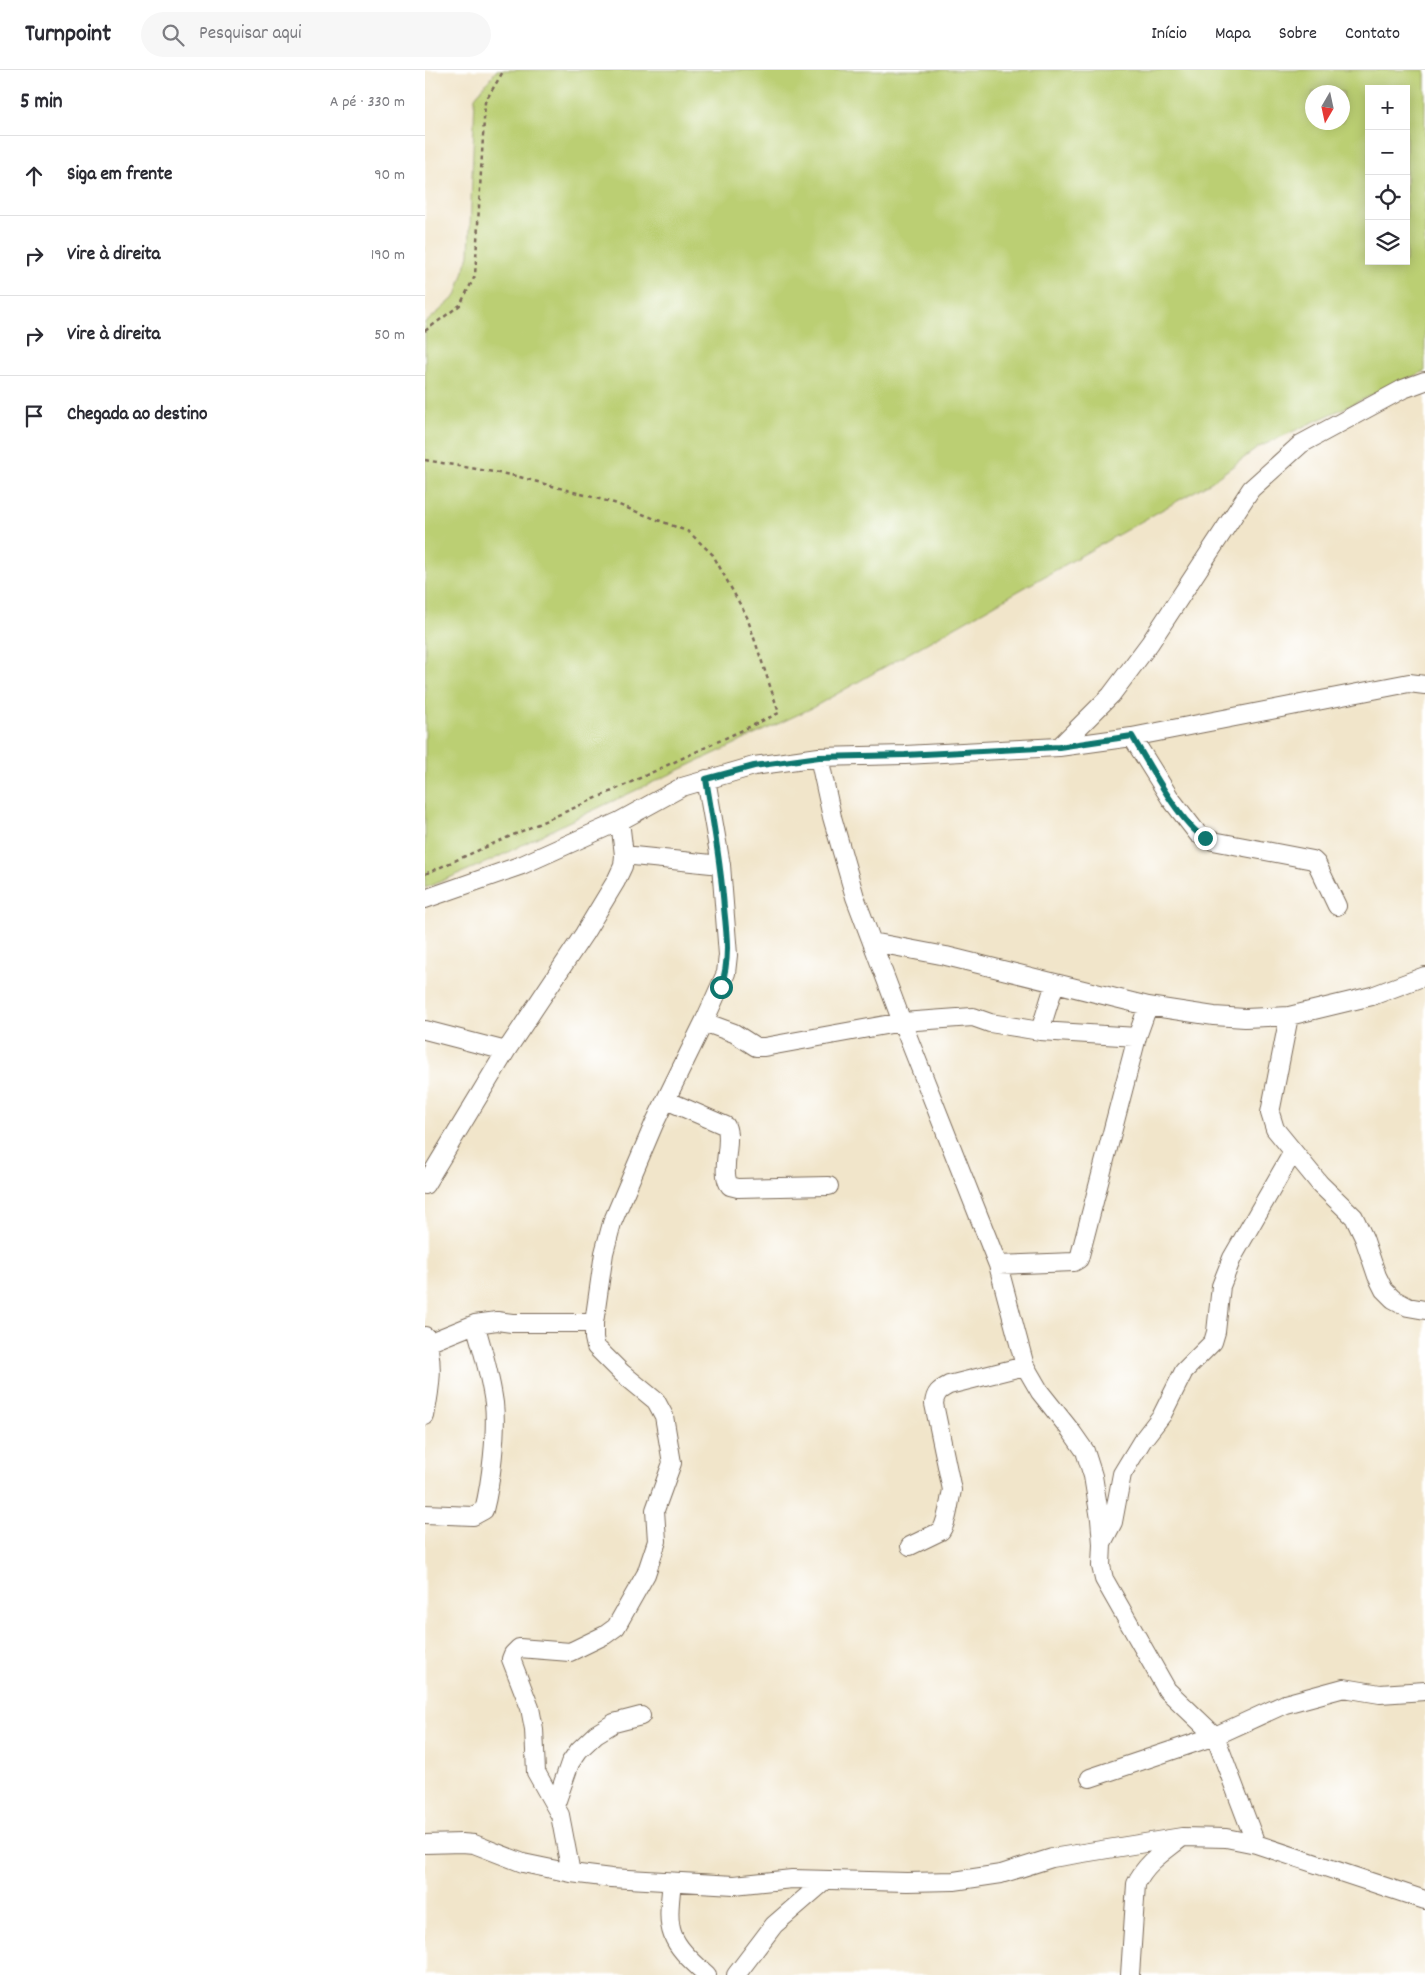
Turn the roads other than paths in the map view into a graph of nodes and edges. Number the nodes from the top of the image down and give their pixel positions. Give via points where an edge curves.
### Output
1 (1425, 381) edge
2 (1425, 685) edge
3 (1132, 736) junction
4 (1059, 747) junction
5 (819, 757) junction
6 (706, 779) junction
7 (620, 821) junction
8 (624, 855) junction
9 (721, 864) junction
10 (425, 899) edge
11 (1337, 906) dead end
12 (872, 942) junction
13 (1425, 976) edge
14 (1055, 983) junction
15 (1148, 1006) junction
16 (1289, 1016) junction
17 (704, 1022) junction
18 (902, 1022) junction
19 (425, 1030) edge
20 (1040, 1031) junction
21 (1137, 1037) junction
22 (506, 1051) junction
23 (666, 1100) junction
24 (1293, 1152) junction
25 (425, 1185) edge
26 (829, 1186) dead end
27 (998, 1265) junction
28 (1425, 1310) edge
29 (594, 1323) junction
30 (475, 1324) junction
31 (426, 1340) edge
32 (1025, 1366) junction
33 (425, 1416) edge
34 (425, 1514) edge
35 (1102, 1544) junction
36 (910, 1546) dead end
37 (1425, 1691) edge
38 (641, 1716) dead end
39 (1215, 1736) junction
40 (1090, 1778) dead end
41 (555, 1806) junction
42 (1182, 1837) junction
43 (425, 1844) edge
44 (1256, 1844) junction
45 (571, 1873) junction
46 (826, 1880) junction
47 (672, 1882) junction
48 (1425, 1900) edge
49 (707, 1975) edge
50 (736, 1975) edge
51 (1130, 1975) edge

1 - 4 street via 1403,389 1301,444 1251,489 1111,695
2 - 3 street via 1409,682
3 - 4 street
3 - 11 street via 1170,798 1197,834 1213,841 1313,860
4 - 5 street
5 - 6 street via 754,766
5 - 12 street via 855,897
6 - 7 street via 682,787
6 - 9 street
7 - 8 street
7 - 10 street via 522,865
8 - 9 street
8 - 22 street via 616,881
9 - 17 street via 728,955 721,987
12 - 14 street via 946,956
12 - 18 street
13 - 16 street via 1372,996
14 - 15 street
14 - 20 street
15 - 16 street via 1215,1016
15 - 21 street
16 - 24 street via 1270,1113 1275,1129
17 - 18 street via 734,1033 755,1047
17 - 23 street
18 - 20 street via 973,1017
18 - 27 street
19 - 22 street
20 - 21 street
21 - 27 street via 1079,1259 1073,1262
22 - 25 street
23 - 26 street via 726,1126 726,1178 730,1186
23 - 29 street via 613,1223 604,1253
24 - 28 street via 1354,1217 1384,1290 1393,1299
24 - 35 street via 1229,1266 1221,1286 1213,1342 1184,1372 1162,1415 1122,1474 1113,1522
27 - 32 street
29 - 30 street via 497,1321
29 - 41 street via 596,1348 656,1402 664,1416 672,1462 655,1510 657,1541 654,1554 615,1627 574,1651 519,1648 511,1659 530,1708 536,1772
30 - 31 street
30 - 34 street via 494,1404 495,1430 486,1504 484,1510 473,1516
31 - 33 street via 431,1368
32 - 35 street via 1040,1392 1085,1451 1093,1476
32 - 36 street via 949,1385 938,1391 934,1404 952,1490 941,1531
35 - 39 street via 1104,1579 1167,1690
37 - 39 street via 1380,1694 1344,1688 1285,1704
38 - 41 street via 614,1723 579,1750 569,1763
39 - 40 street
39 - 44 street
41 - 45 street via 560,1815
42 - 44 street via 1226,1838
42 - 46 street via 1052,1858 1001,1874 954,1881
42 - 51 street via 1141,1871 1136,1884
43 - 45 street via 474,1844 523,1863
44 - 48 street
45 - 47 street
46 - 47 street via 734,1884
46 - 50 street via 774,1926
47 - 49 street via 668,1915 674,1941

